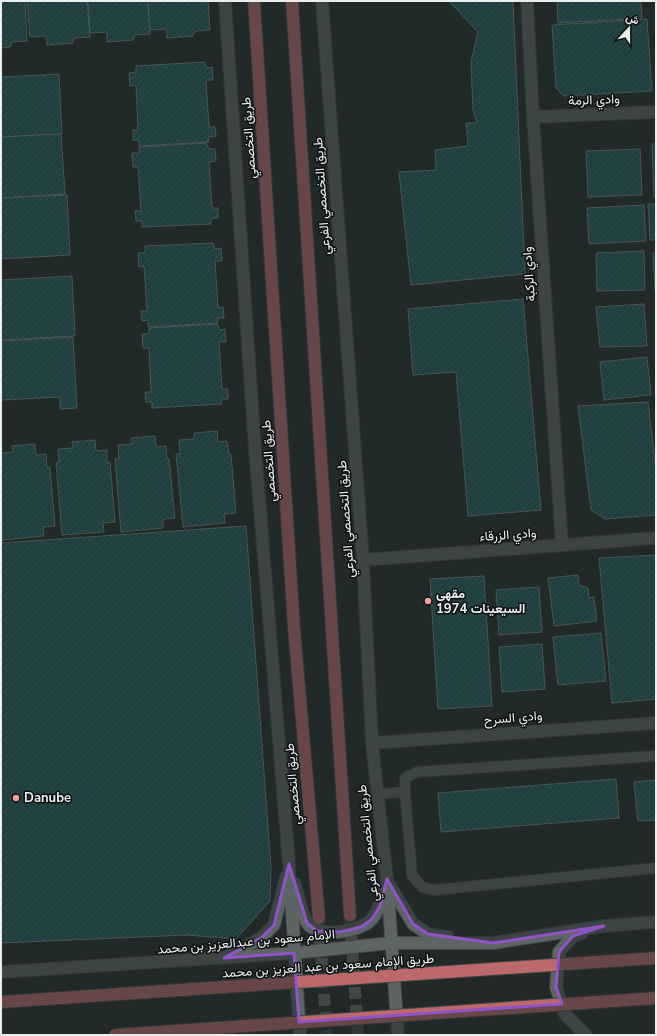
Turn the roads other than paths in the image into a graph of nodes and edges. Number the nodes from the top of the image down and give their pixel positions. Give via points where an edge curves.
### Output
1 (226, 1) edge
2 (254, 1) edge
3 (292, 1) edge
4 (322, 1) edge
5 (527, 1) edge
6 (656, 112) edge
7 (533, 117) junction
8 (656, 538) edge
9 (562, 545) junction
10 (363, 560) junction
11 (656, 723) edge
12 (372, 744) junction
13 (655, 756) edge
14 (405, 792) junction
15 (378, 794) junction
16 (289, 864) junction
17 (656, 868) edge
18 (387, 879) junction
19 (350, 915) tunnel mouth
20 (319, 918) tunnel mouth
21 (656, 922) edge
22 (604, 926) junction
23 (391, 943) junction
24 (493, 943) junction
25 (294, 953) junction
26 (224, 958) junction
27 (656, 958) edge
28 (1, 972) edge
29 (656, 998) edge
30 (1, 1002) edge
31 (115, 1035) edge
32 (300, 1035) edge
33 (398, 1035) edge
34 (586, 1035) edge

1 - 16 street via 254,436
2 - 20 main road, طريق التخصصي via 294,628
3 - 19 main road
4 - 10 street, طريق التخصصي الفرعي
5 - 7 street, وادي الركبة
6 - 7 street, وادي الرمة
7 - 9 street, وادي الركبة
8 - 9 street, وادي الزرقاء
9 - 10 street, وادي الزرقاء
10 - 12 street, طريق التخصصي الفرعي
11 - 12 street, وادي السرح
12 - 15 street, طريق التخصصي الفرعي
13 - 14 lane via 417,772 405,778
14 - 15 lane
14 - 17 lane via 412,875 422,887 434,890
15 - 18 street, طريق التخصصي الفرعي
16 - 18 street via 307,923 317,931 340,932 361,927 372,919 380,906
16 - 25 street
16 - 26 street via 274,925 261,938
18 - 23 street, طريق التخصصي الفرعي
18 - 24 street, الإمام سعود بن عبدالعزيز بن محمد via 413,924 428,934
21 - 22 street, الإمام سعود بن عبدالعزيز بن محمد
22 - 24 street, الإمام سعود بن عبدالعزيز بن محمد
22 - 34 street via 573,936 559,952 556,987 565,1014
23 - 24 street, الإمام سعود بن عبدالعزيز بن محمد
23 - 25 street, الإمام سعود بن عبدالعزيز بن محمد
23 - 33 street, طريق التخصصي الفرعي
25 - 26 street, الإمام سعود بن عبدالعزيز بن محمد
25 - 32 street
26 - 28 street, الإمام سعود بن عبدالعزيز بن محمد
27 - 30 main road, طريق الإمام سعود بن عبد العزيز بن محمد, bridge
29 - 31 main road, bridge

